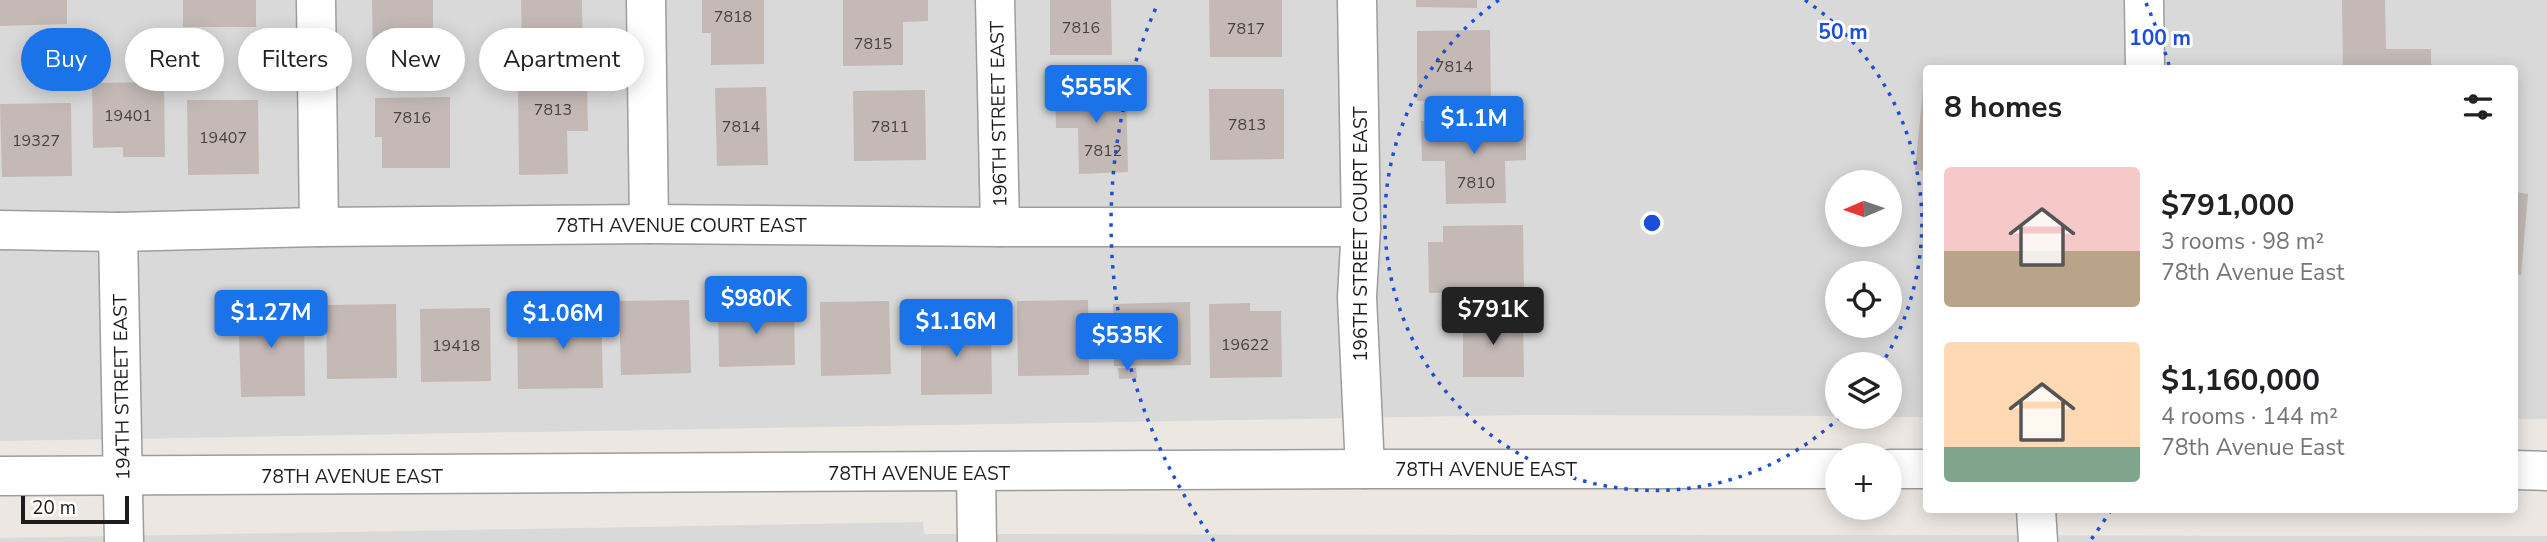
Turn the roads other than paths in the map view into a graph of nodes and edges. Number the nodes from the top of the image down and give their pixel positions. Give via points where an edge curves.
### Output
1 (316, 0) edge
2 (646, 0) edge
3 (995, 0) edge
4 (1357, 0) edge
5 (2144, 0) edge
6 (2145, 65) edge
7 (649, 224) junction
8 (319, 227) junction
9 (1000, 227) junction
10 (1361, 227) junction
11 (0, 230) edge
12 (118, 232) junction
13 (1365, 469) junction
14 (1825, 469) edge
15 (1902, 469) edge
16 (1923, 469) edge
17 (2518, 470) edge
18 (2547, 471) edge
19 (976, 472) junction
20 (0, 476) edge
21 (124, 477) junction
22 (2036, 513) edge
23 (124, 542) edge
24 (977, 542) edge
25 (2038, 542) edge

1 - 8 street
2 - 7 street
3 - 9 street, 196TH STREET EAST
4 - 10 street, 196TH STREET COURT EAST
5 - 6 street
7 - 8 street, 78TH AVENUE COURT EAST
7 - 9 street, 78TH AVENUE COURT EAST
8 - 12 street, 78TH AVENUE COURT EAST
9 - 10 street, 78TH AVENUE COURT EAST
10 - 13 street, 196TH STREET COURT EAST via 1357,298
11 - 12 street, 78TH AVENUE COURT EAST
12 - 21 street, 194TH STREET EAST
13 - 14 street, 78TH AVENUE EAST
13 - 19 street, 78TH AVENUE EAST
15 - 16 street
17 - 18 street
19 - 21 street, 78TH AVENUE EAST
19 - 24 street
20 - 21 street, 78TH AVENUE EAST
21 - 23 street, 194TH STREET EAST
22 - 25 street

